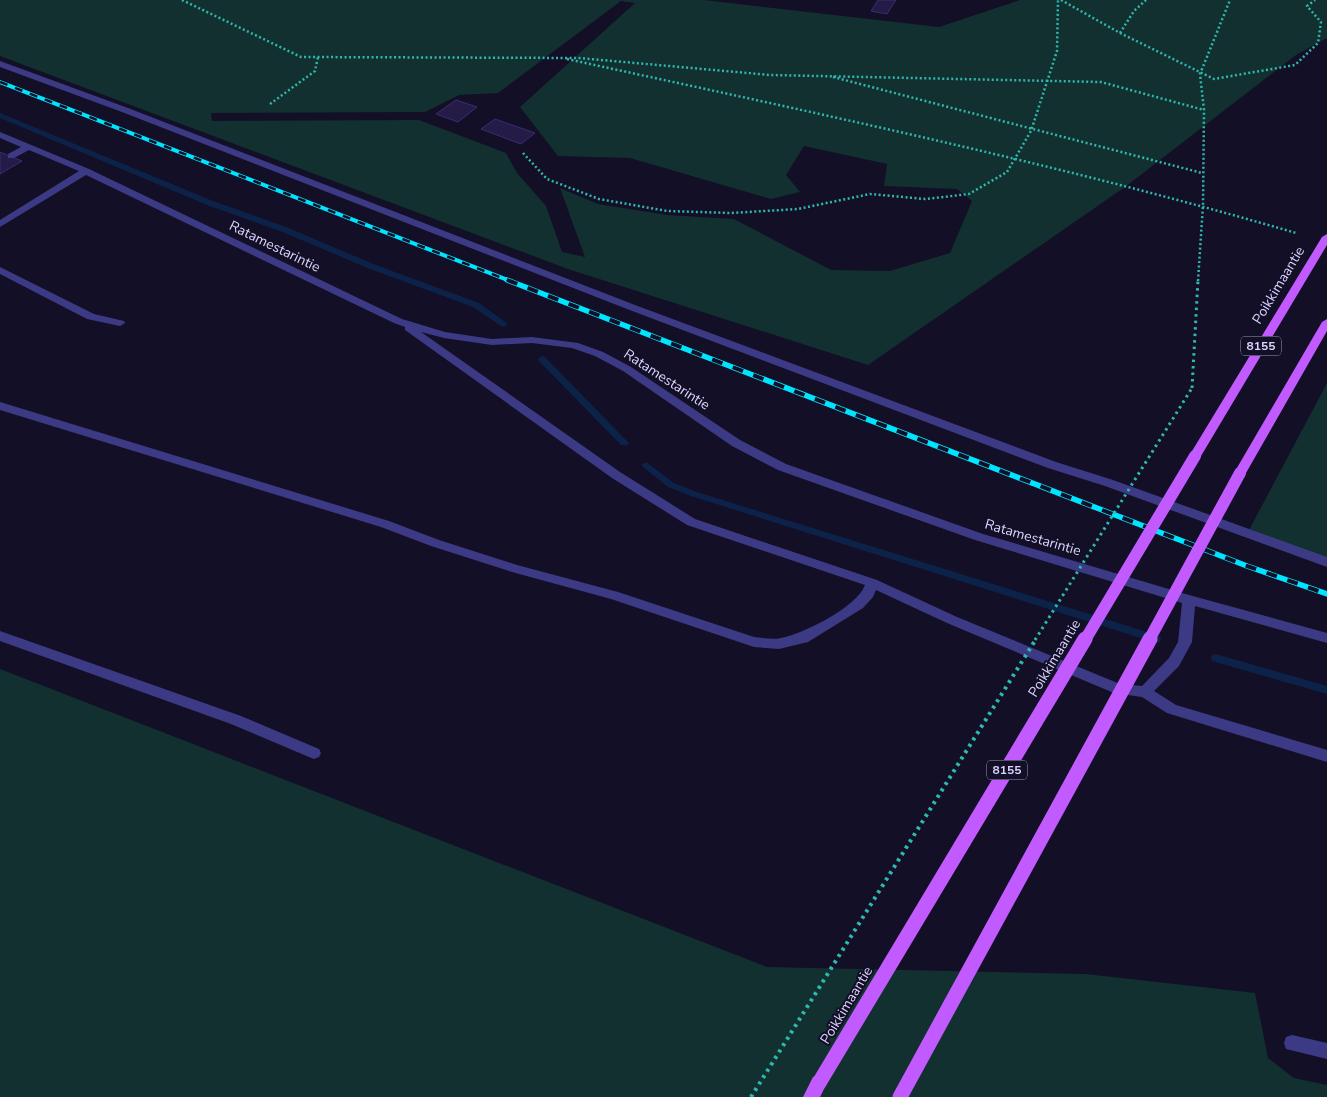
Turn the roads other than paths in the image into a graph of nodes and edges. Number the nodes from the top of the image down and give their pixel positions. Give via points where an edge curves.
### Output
1 (0, 64) edge
2 (0, 135) edge
3 (28, 147) junction
4 (12, 156) dead end
5 (86, 171) junction
6 (0, 224) edge
7 (1327, 237) edge
8 (0, 270) edge
9 (398, 321) junction
10 (1327, 322) edge
11 (120, 323) dead end
12 (0, 406) edge
13 (1327, 562) edge
14 (872, 583) junction
15 (1190, 600) junction
16 (0, 636) edge
17 (1327, 638) edge
18 (1145, 692) junction
19 (314, 753) dead end
20 (1327, 756) edge
21 (1292, 1043) dead end
22 (1327, 1051) edge
23 (815, 1090) edge
24 (900, 1097) edge

1 - 13 lane via 1052,465
2 - 3 lane, Ratamestarintie
3 - 4 lane
3 - 5 lane, Ratamestarintie
5 - 6 lane
5 - 9 lane, Ratamestarintie
7 - 23 main road, Poikkimaantie / 8155, bridge
8 - 11 lane via 91,316
9 - 14 lane via 616,475 691,522
9 - 15 lane, Ratamestarintie via 444,335 492,342 532,340 574,344 627,370 736,443 782,467 979,537
10 - 24 main road, bridge via 1240,473
12 - 14 lane via 385,524 507,566 613,594 754,642 779,644 803,638 858,605 868,594
14 - 18 lane via 1119,689
15 - 17 lane, Ratamestarintie
15 - 18 lane via 1185,642 1174,662
16 - 19 lane via 236,720
18 - 20 lane via 1172,709
21 - 22 lane

